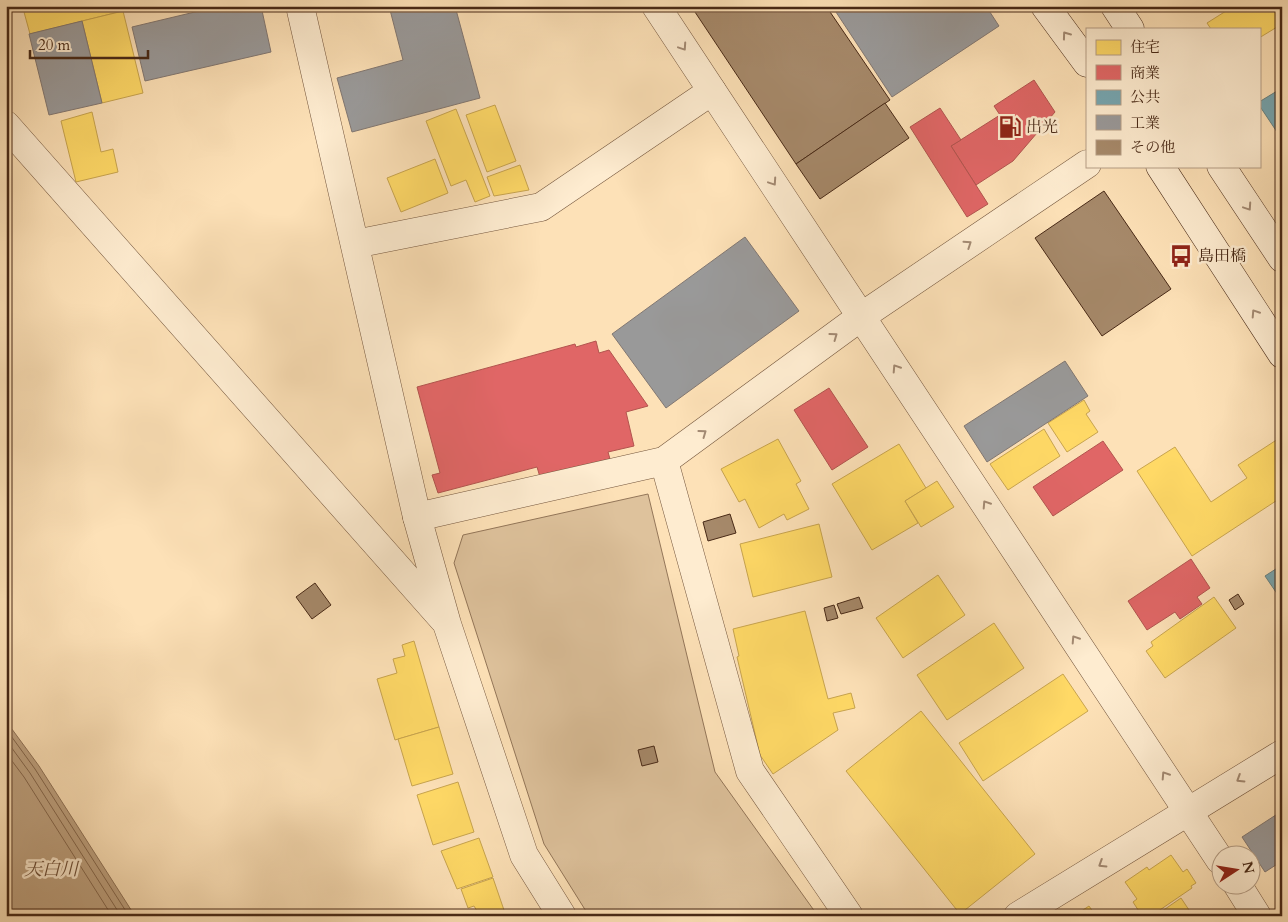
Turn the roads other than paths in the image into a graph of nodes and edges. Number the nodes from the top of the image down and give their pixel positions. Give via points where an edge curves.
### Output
1 (300, 6) edge
2 (656, 6) edge
3 (1045, 6) edge
4 (1115, 6) edge
5 (1129, 28) edge
6 (1086, 62) edge
7 (712, 91) junction
8 (6, 125) edge
9 (1086, 165) edge
10 (1161, 168) edge
11 (1222, 168) edge
12 (355, 244) junction
13 (1282, 258) edge
14 (862, 316) junction
15 (1282, 354) edge
16 (664, 461) junction
17 (417, 517) junction
18 (447, 624) junction
19 (1282, 754) edge
20 (1188, 811) junction
21 (1210, 845) edge
22 (1244, 894) edge
23 (562, 916) edge
24 (849, 916) edge
25 (1018, 916) edge
26 (1258, 916) edge

1 - 12 street
2 -> 7 street
6 -> 3 street
4 - 5 street
7 - 12 street via 541,207
7 -> 14 street
8 - 18 street
14 -> 9 street
15 -> 10 street
11 -> 13 street
12 - 17 street
16 -> 14 street
20 -> 14 street
16 - 17 street
16 - 24 street via 750,771
17 - 18 street
18 - 23 street via 524,855
19 -> 20 street
20 - 21 street
20 -> 25 street
22 - 26 street

